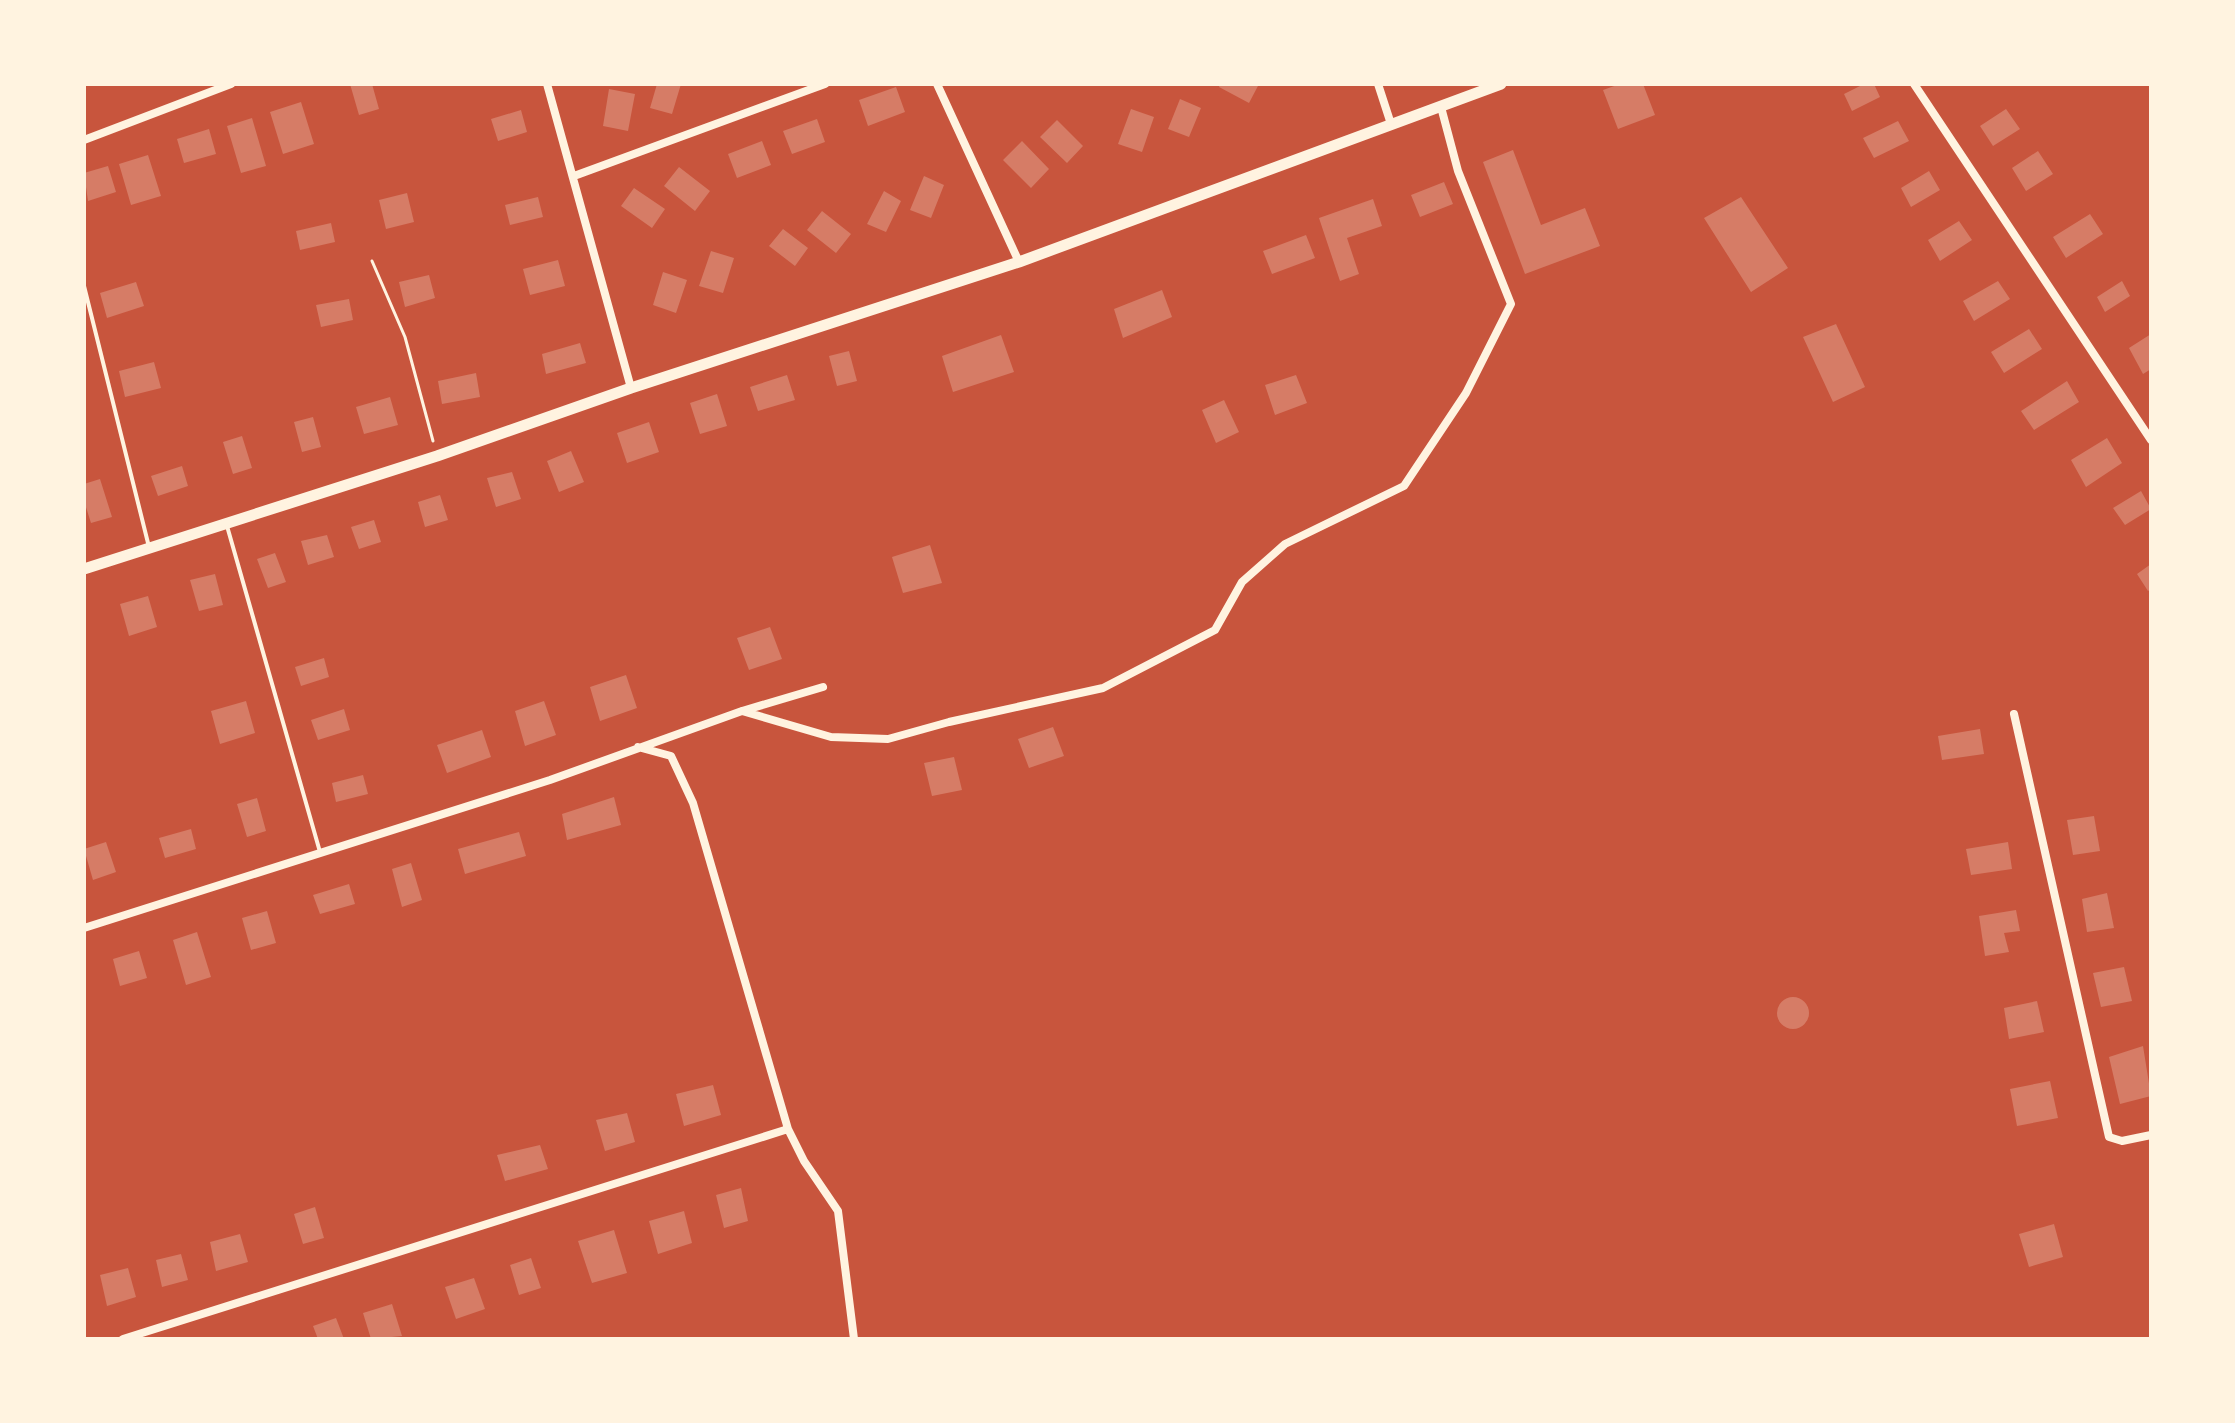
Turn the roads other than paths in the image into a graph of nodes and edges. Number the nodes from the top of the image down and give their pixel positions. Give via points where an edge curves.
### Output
1 (231, 84) edge
2 (547, 84) edge
3 (825, 84) edge
4 (937, 84) edge
5 (1378, 84) edge
6 (1501, 84) edge
7 (1914, 84) edge
8 (1441, 107) junction
9 (1391, 124) junction
10 (84, 140) edge
11 (574, 176) junction
12 (1019, 262) junction
13 (84, 286) edge
14 (631, 388) junction
15 (2151, 440) edge
16 (226, 523) junction
17 (149, 547) junction
18 (84, 569) edge
19 (823, 687) dead end
20 (742, 711) junction
21 (2014, 714) dead end
22 (638, 747) junction
23 (320, 852) junction
24 (84, 928) edge
25 (788, 1129) junction
26 (2151, 1135) edge
27 (123, 1339) edge
28 (854, 1339) edge

1 - 10 street
2 - 11 street
3 - 11 street
4 - 12 street
5 - 9 street
6 - 8 main road
7 - 15 street
8 - 9 main road
8 - 20 street via 1458,171 1511,304 1466,393 1404,486 1285,544 1242,582 1215,630 1103,688 888,739 831,737
9 - 12 main road
11 - 14 street
12 - 14 main road
13 - 17 lane
14 - 16 main road
16 - 17 main road
16 - 23 lane
17 - 18 main road
19 - 20 street
20 - 22 street
21 - 26 street via 2109,1137 2122,1141
22 - 23 street
22 - 25 street via 671,756 693,803
23 - 24 street
25 - 27 street
25 - 28 street via 838,1211

